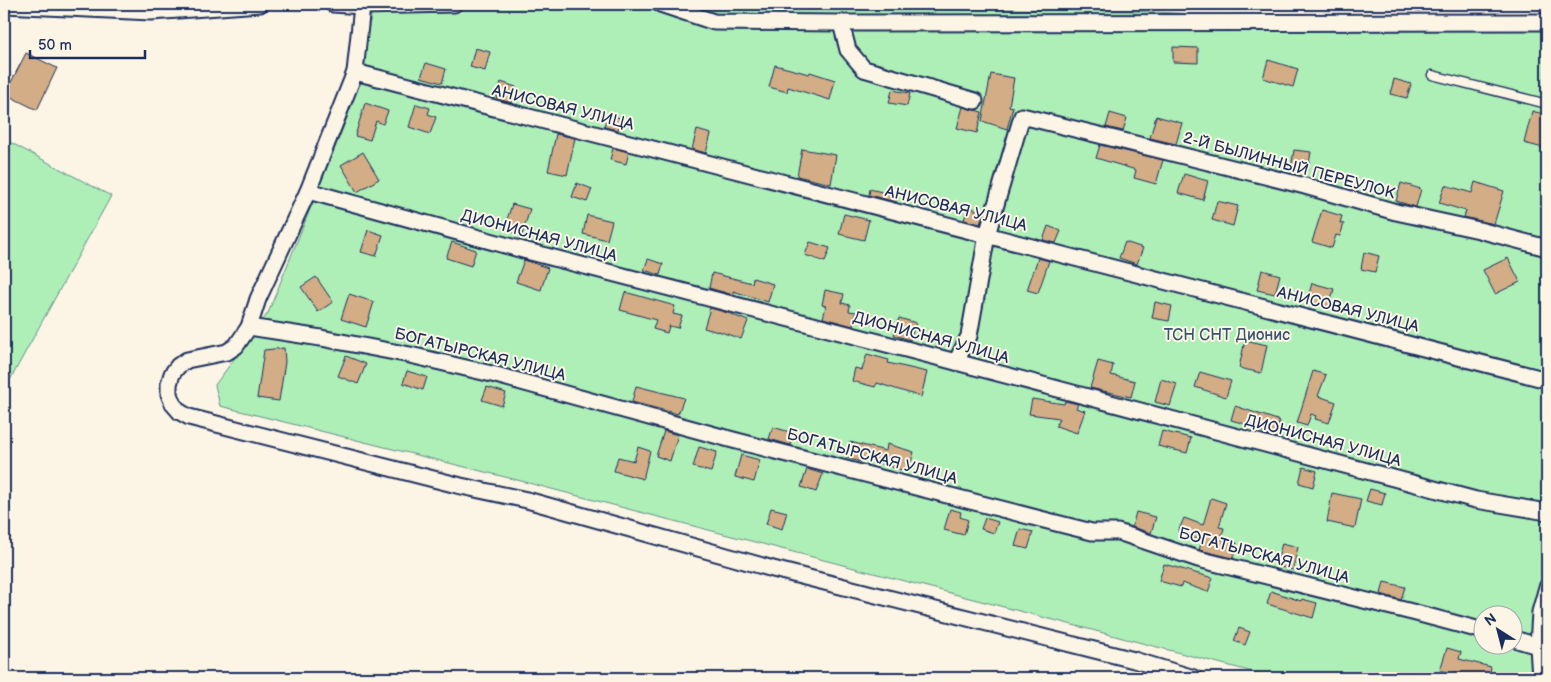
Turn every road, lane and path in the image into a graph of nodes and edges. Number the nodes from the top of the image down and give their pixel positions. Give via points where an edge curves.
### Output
1 (260, 4) edge
2 (332, 4) edge
3 (454, 4) edge
4 (660, 4) edge
5 (4, 5) edge
6 (362, 6) junction
7 (1547, 22) edge
8 (841, 23) junction
9 (355, 72) junction
10 (1432, 75) dead end
11 (975, 101) dead end
12 (1547, 104) edge
13 (308, 191) junction
14 (987, 235) junction
15 (1547, 248) edge
16 (249, 327) junction
17 (956, 362) junction
18 (1547, 380) edge
19 (1547, 512) edge
20 (1547, 587) edge
21 (1474, 628) edge
22 (1524, 642) edge
23 (1538, 646) junction
24 (1194, 678) edge
25 (1540, 678) edge

1 - 5 street via 151,12
2 - 6 street
3 - 6 street
4 - 8 street via 714,22
6 - 9 street
7 - 8 street
8 - 11 street via 848,50 864,69
9 - 13 street
9 - 14 street, АНИСОВАЯ УЛИЦА
10 - 12 lane
13 - 16 street via 258,299
13 - 17 street, ДИОНИСНАЯ УЛИЦА
14 - 15 street, 2-Й БЫЛИННЫЙ ПЕРЕУЛОК via 1022,116
14 - 17 street via 969,336
14 - 18 street, АНИСОВАЯ УЛИЦА
16 - 21 street, БОГАТЫРСКАЯ УЛИЦА via 321,338 496,374 733,440 1092,532 1118,532 1198,559
16 - 24 street via 236,346 227,352 187,360 178,366 172,374 169,394 180,412 189,417 461,486 527,500 773,570 1134,660
17 - 19 street, ДИОНИСНАЯ УЛИЦА via 1476,500
20 - 23 street via 1540,612
22 - 23 street
23 - 25 street

